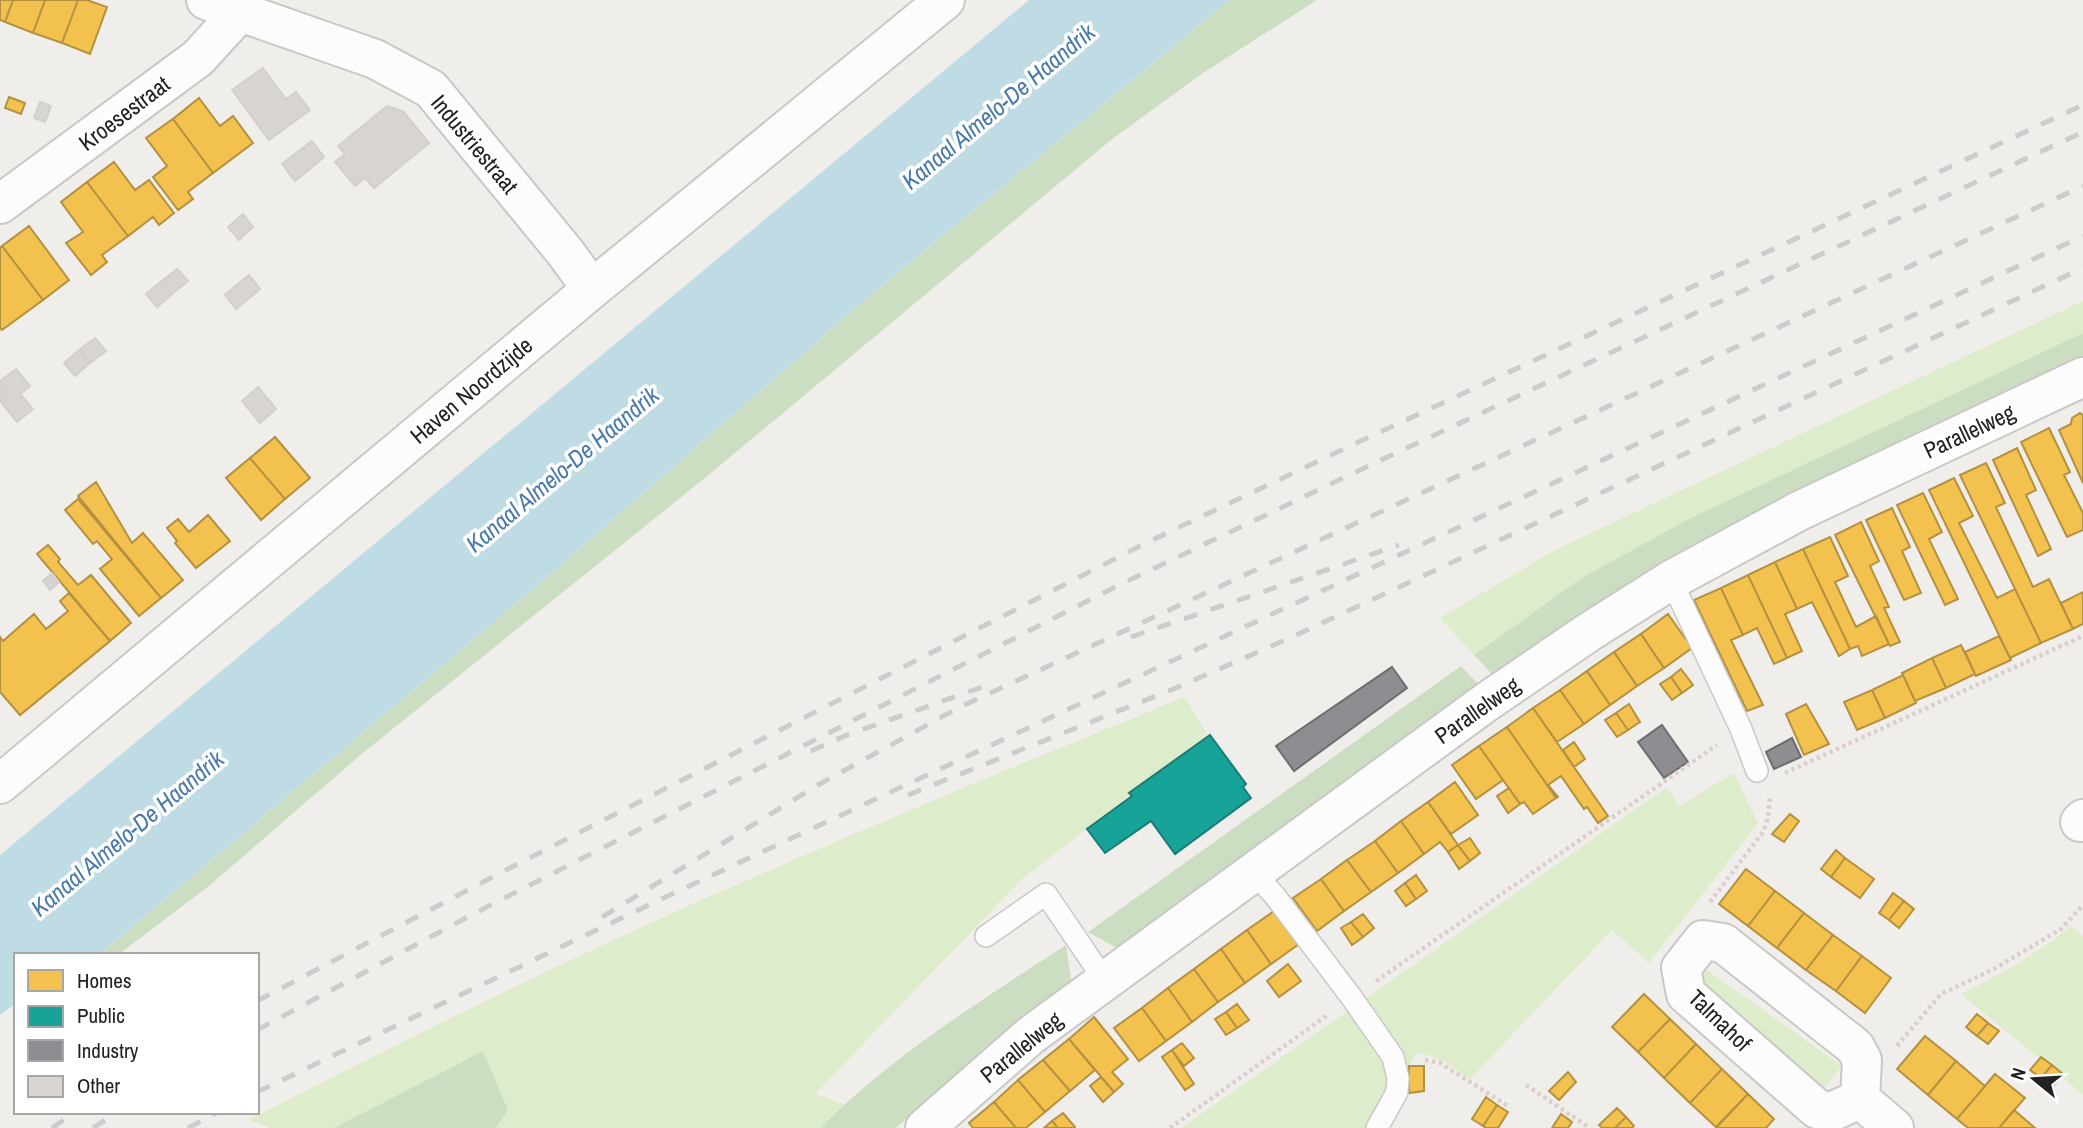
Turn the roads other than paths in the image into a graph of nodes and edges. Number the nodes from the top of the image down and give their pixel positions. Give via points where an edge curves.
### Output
1 (945, 0) edge
2 (242, 8) edge
3 (0, 204) edge
4 (592, 289) junction
5 (2083, 377) edge
6 (1671, 580) junction
7 (1757, 771) road end
8 (0, 784) edge
9 (1253, 872) junction
10 (986, 936) dead end
11 (1105, 981) junction
12 (1860, 1099) junction
13 (925, 1128) edge
14 (1377, 1128) edge
15 (1894, 1128) edge

1 - 4 street, Haven Noordzijde
2 - 3 street, Kroesestraat via 198,58
2 - 4 street, Industriestraat via 375,60 431,89
4 - 8 street, Haven Noordzijde
5 - 6 street, Parallelweg via 1799,511
6 - 7 lane
6 - 9 street, Parallelweg via 1485,702
9 - 11 street, Parallelweg
9 - 14 lane via 1393,1057 1397,1092
10 - 11 lane via 1046,894
11 - 13 street, Parallelweg via 1031,1035
12 - 12 street, Talmahof via 1862,1060 1855,1047 1723,943 1703,940 1681,968 1686,994 1817,1109 1831,1112
12 - 15 street

